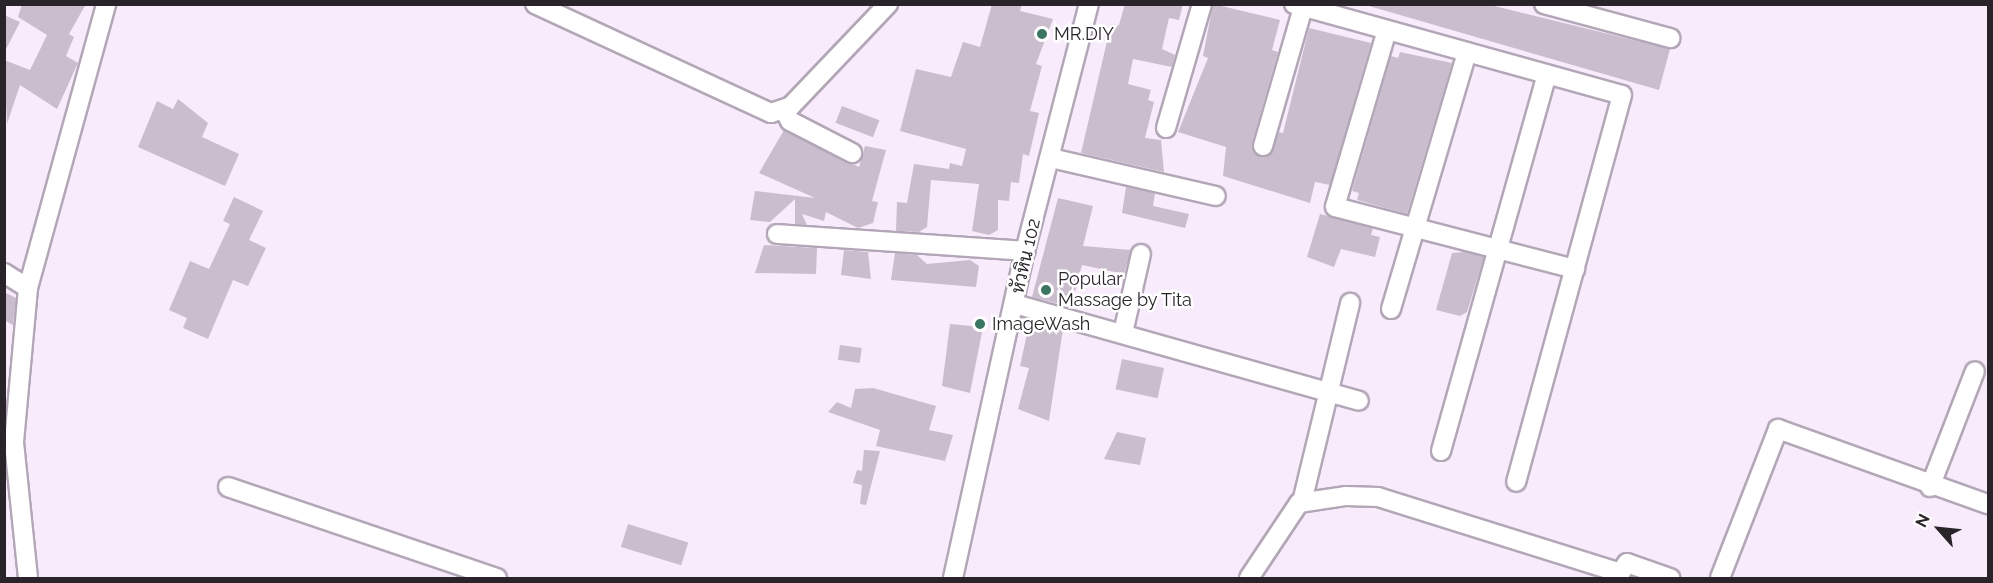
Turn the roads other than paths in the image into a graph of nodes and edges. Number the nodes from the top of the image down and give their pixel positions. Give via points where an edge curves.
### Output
1 (106, 4) edge
2 (535, 4) edge
3 (888, 4) edge
4 (1089, 4) edge
5 (1202, 4) edge
6 (1544, 4) edge
7 (1299, 6) edge
8 (1387, 30) junction
9 (1670, 38) dead end
10 (1467, 52) junction
11 (1547, 75) junction
12 (784, 110) junction
13 (1166, 128) dead end
14 (1263, 146) dead end
15 (852, 153) dead end
16 (1051, 158) junction
17 (1216, 196) dead end
18 (1415, 228) junction
19 (777, 234) dead end
20 (1498, 249) junction
21 (1024, 251) junction
22 (1141, 254) dead end
23 (1575, 269) junction
24 (4, 273) edge
25 (28, 288) junction
26 (1350, 303) dead end
27 (1015, 304) junction
28 (1391, 309) dead end
29 (1123, 333) junction
30 (1976, 371) dead end
31 (1326, 392) junction
32 (1359, 401) dead end
33 (1441, 451) dead end
34 (1516, 482) dead end
35 (228, 487) dead end
36 (1930, 487) junction
37 (1302, 502) junction
38 (1989, 504) edge
39 (1619, 576) edge
40 (28, 579) edge
41 (497, 579) edge
42 (953, 579) edge
43 (1249, 579) edge
44 (1670, 579) edge
45 (1720, 579) edge

1 - 25 street
2 - 12 street via 748,104 771,113
3 - 12 street
4 - 16 street, หัวหิน 102
5 - 13 street
6 - 9 street
7 - 8 street
7 - 14 street
8 - 10 street
8 - 18 street via 1335,207
10 - 11 street
10 - 18 street
11 - 20 street
11 - 23 street via 1622,95
12 - 15 street via 790,121
16 - 17 street
16 - 21 street, หัวหิน 102
18 - 20 street
18 - 28 street
19 - 21 street
20 - 23 street
20 - 33 street
21 - 27 street, หัวหิน 102
22 - 29 street
23 - 34 street
24 - 25 street
25 - 40 street via 14,442
26 - 31 street
27 - 29 street
27 - 42 street, หัวหิน 102
29 - 31 street
30 - 36 street
31 - 32 street
31 - 37 street
35 - 41 street
36 - 38 street
36 - 45 street via 1778,429
37 - 39 street via 1378,497
37 - 43 street
39 - 44 street via 1628,563

